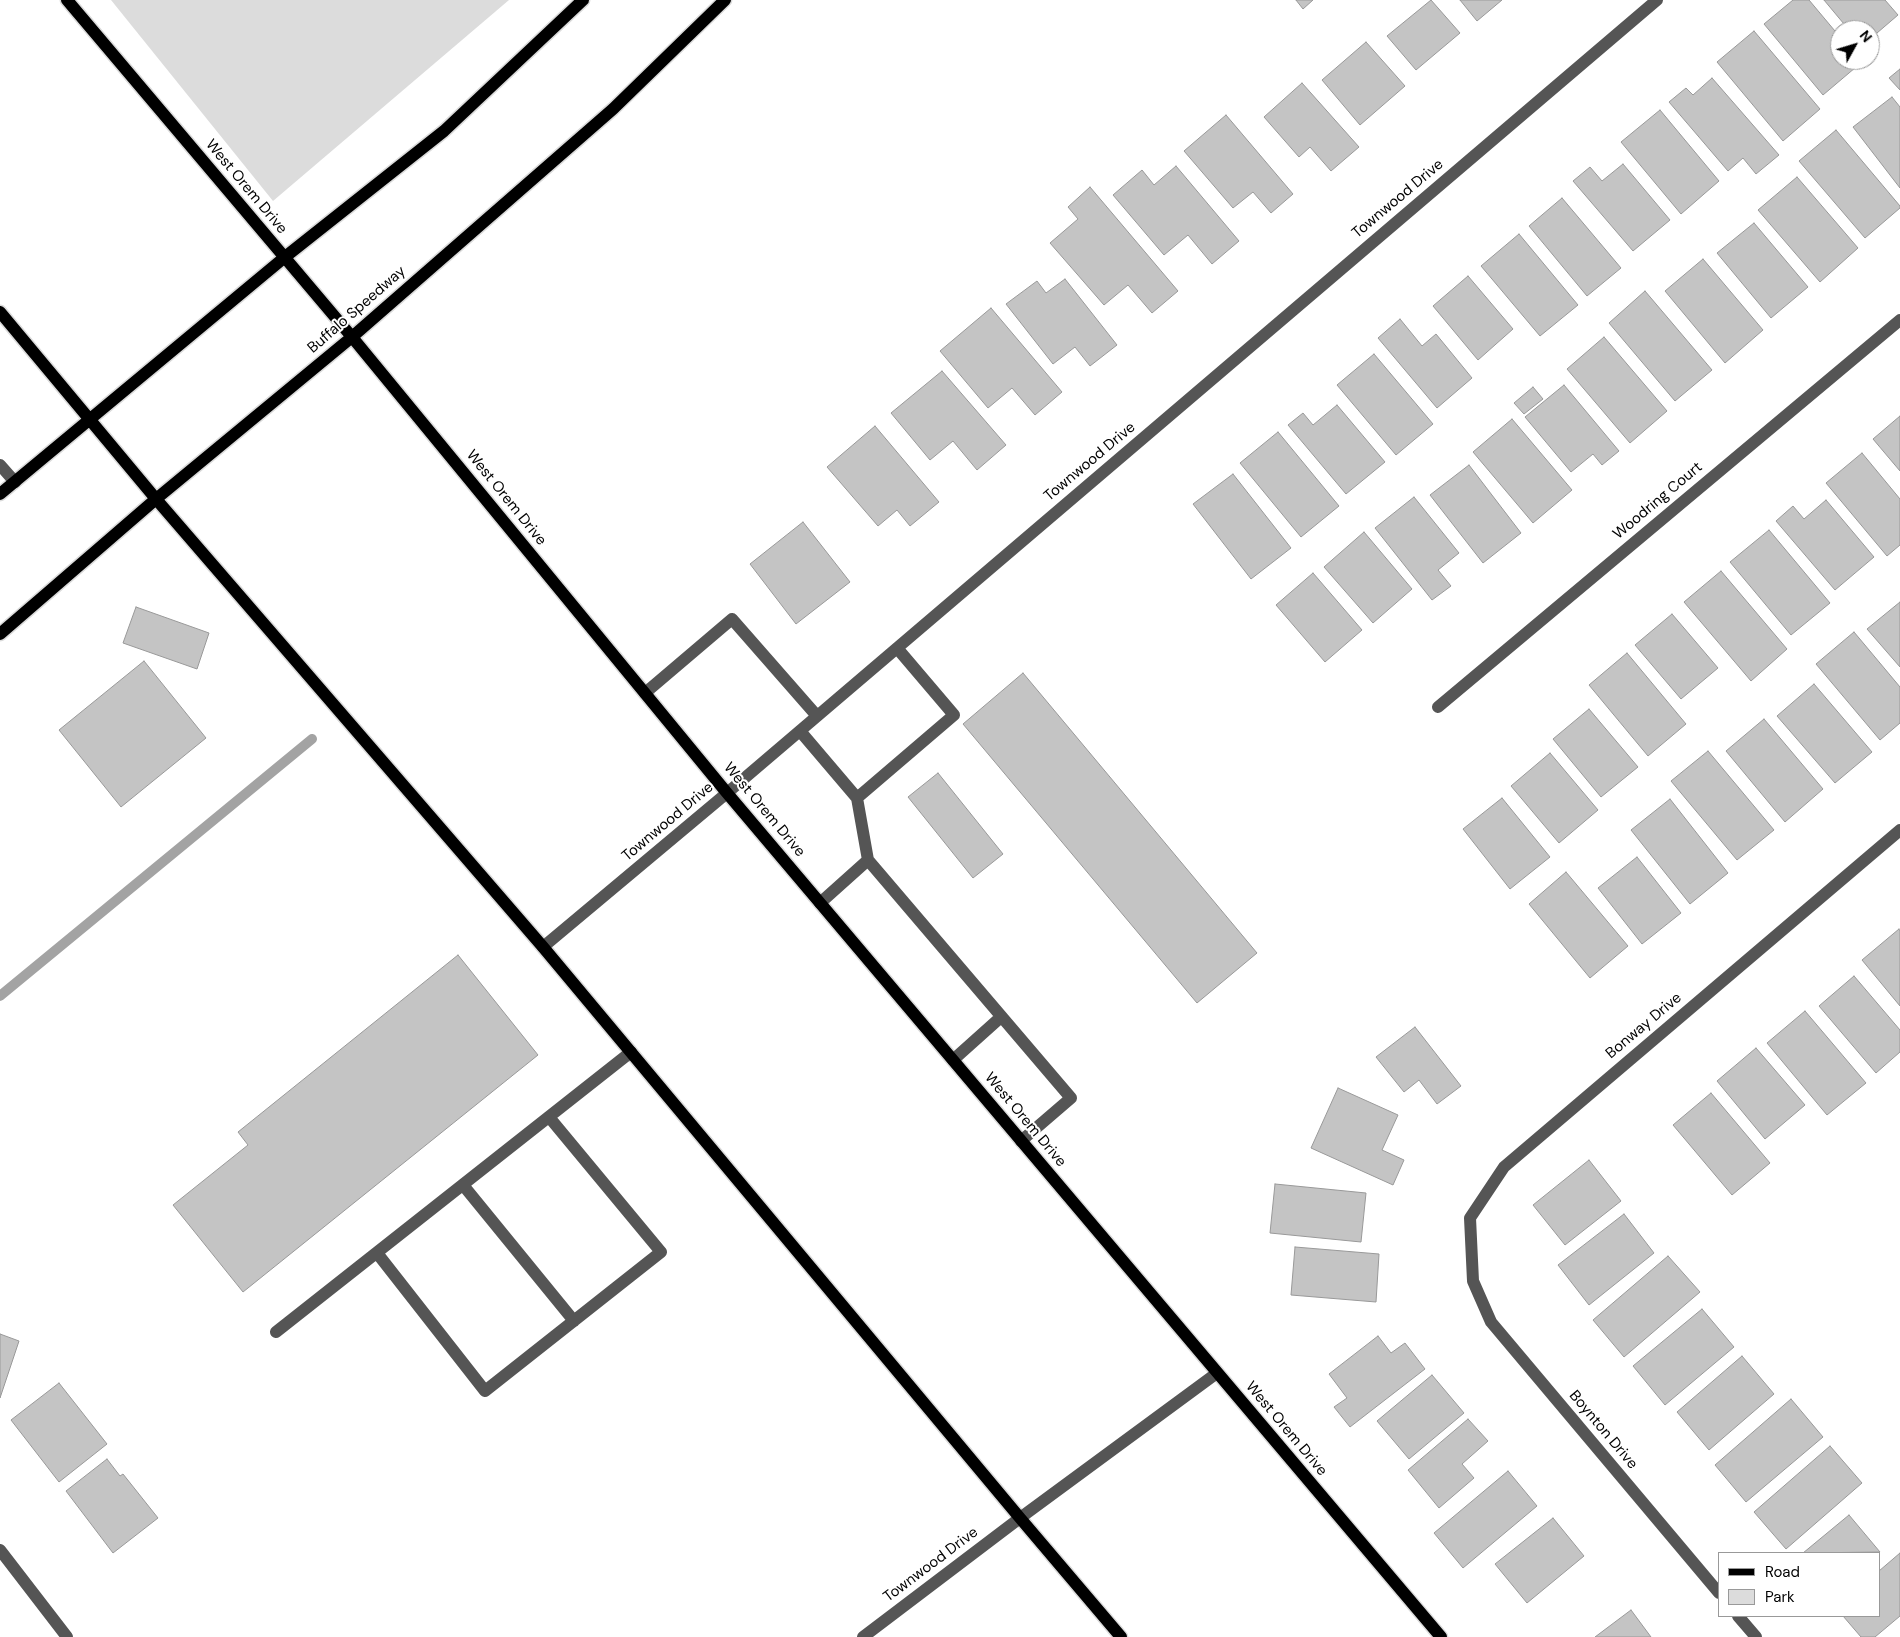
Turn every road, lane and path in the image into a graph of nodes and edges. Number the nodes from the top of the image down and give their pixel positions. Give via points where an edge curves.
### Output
1 (66, 0) edge
2 (583, 0) edge
3 (725, 0) edge
4 (1657, 0) edge
5 (285, 257) junction
6 (0, 312) edge
7 (1900, 320) edge
8 (352, 337) junction
9 (91, 419) junction
10 (0, 465) edge
11 (15, 482) junction
12 (0, 494) edge
13 (156, 499) junction
14 (0, 634) edge
15 (896, 648) junction
16 (645, 693) junction
17 (1438, 707) dead end
18 (817, 716) junction
19 (800, 730) junction
20 (728, 793) junction
21 (857, 798) junction
22 (1900, 830) edge
23 (868, 860) junction
24 (820, 903) junction
25 (543, 947) junction
26 (1001, 1017) junction
27 (631, 1052) junction
28 (953, 1060) junction
29 (549, 1117) junction
30 (1021, 1141) junction
31 (463, 1185) junction
32 (377, 1253) junction
33 (1473, 1281) joint
34 (574, 1321) junction
35 (276, 1332) dead end
36 (1217, 1372) junction
37 (1020, 1518) junction
38 (0, 1550) edge
39 (1718, 1592) edge
40 (1739, 1617) edge
41 (67, 1637) edge
42 (863, 1637) edge
43 (1122, 1637) edge
44 (1440, 1637) edge
45 (1756, 1637) edge

1 - 5 main road, West Orem Drive
2 - 5 main road via 444,131
3 - 8 main road, Buffalo Speedway via 613,109
4 - 15 street, Townwood Drive
5 - 8 main road, West Orem Drive
5 - 9 main road
6 - 9 main road
7 - 17 street, Woodring Court
8 - 13 main road, Buffalo Speedway
8 - 16 main road, West Orem Drive
9 - 11 main road
9 - 13 main road
10 - 11 street
11 - 12 main road
13 - 14 main road, Buffalo Speedway
13 - 25 main road
15 - 18 street, Townwood Drive
15 - 21 street via 954,715
16 - 18 street via 732,619
16 - 20 main road, West Orem Drive
18 - 19 street, Townwood Drive
19 - 20 street, Townwood Drive
19 - 21 street
20 - 24 main road, West Orem Drive
20 - 25 street, Townwood Drive
21 - 23 street
22 - 33 street, Bonway Drive via 1504,1167 1470,1218
23 - 24 street
23 - 26 street
24 - 28 main road, West Orem Drive
25 - 27 main road
26 - 28 street
26 - 30 street via 1071,1098
27 - 29 street
27 - 37 main road
28 - 30 main road, West Orem Drive
29 - 31 street
29 - 34 street via 660,1252
30 - 36 main road, West Orem Drive
31 - 32 street
31 - 34 street
32 - 34 street via 485,1391
32 - 35 street
33 - 39 street, Boynton Drive via 1491,1322
36 - 37 street, Townwood Drive
36 - 44 main road, West Orem Drive
37 - 42 street, Townwood Drive
37 - 43 main road
38 - 41 street
40 - 45 street

